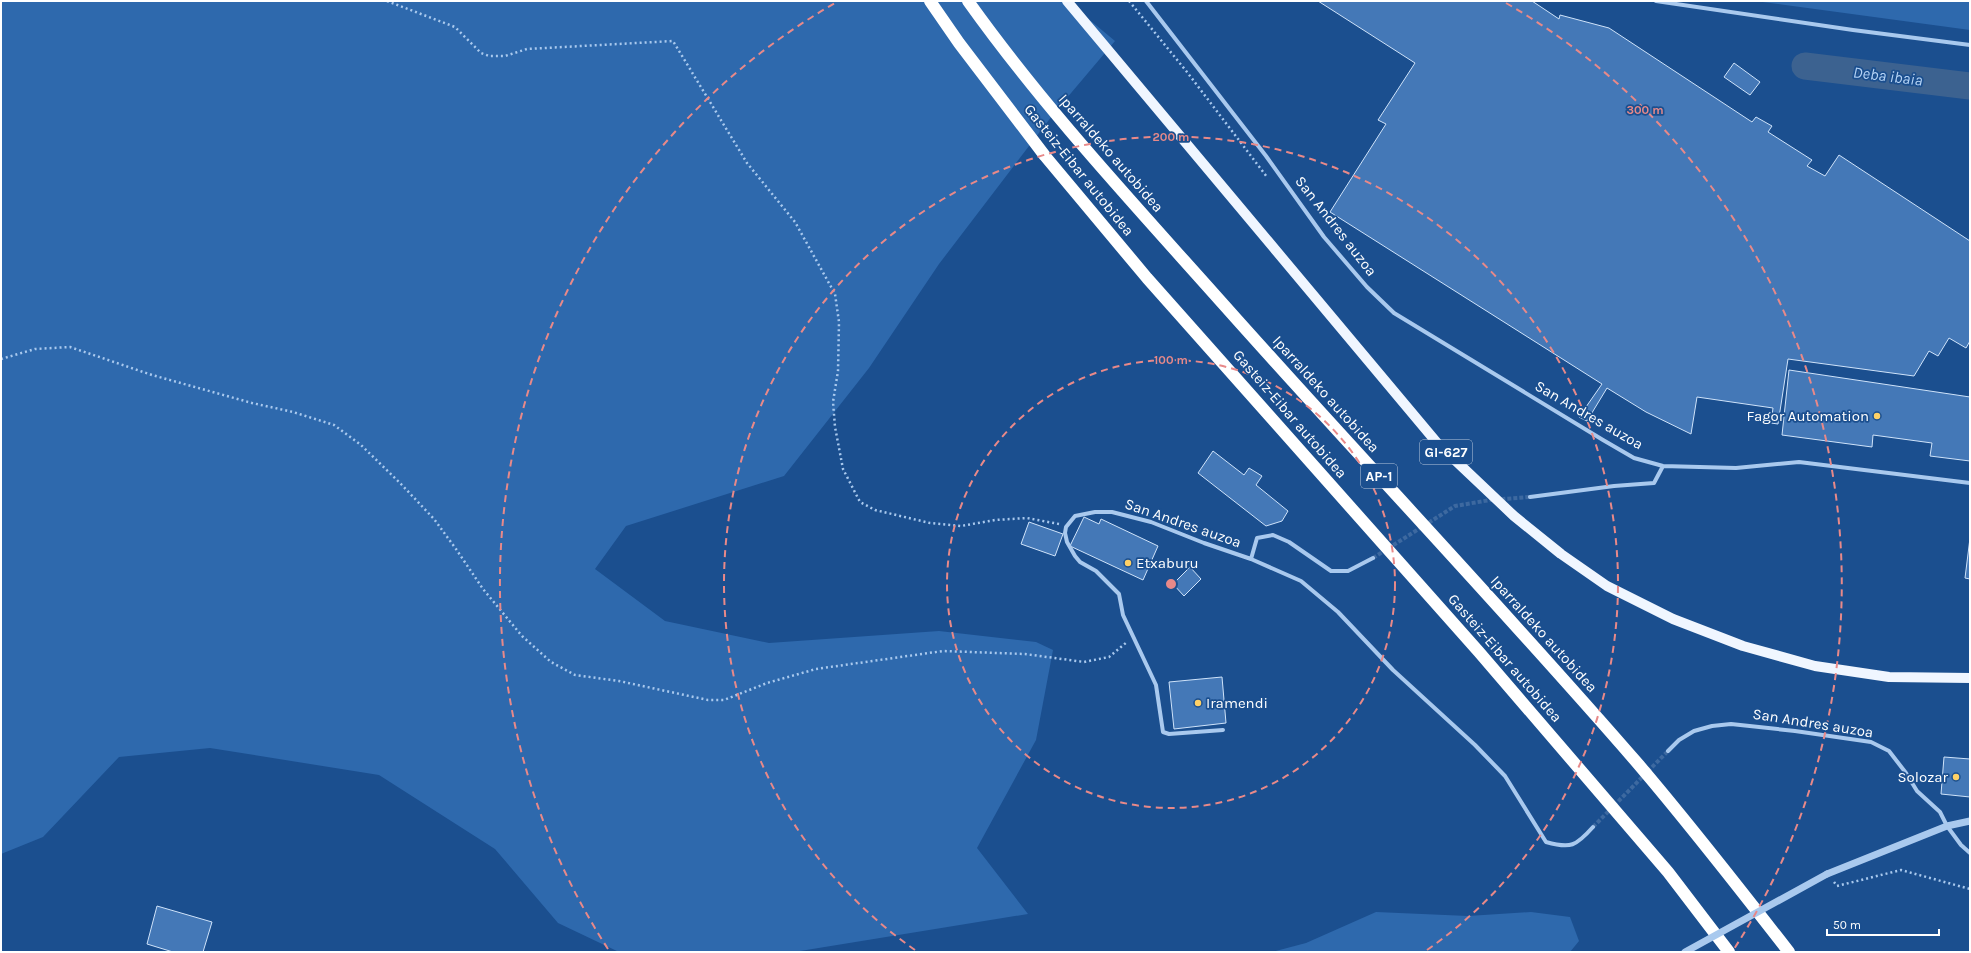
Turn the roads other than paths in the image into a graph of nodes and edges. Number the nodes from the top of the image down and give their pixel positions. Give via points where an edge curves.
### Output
1 (930, 1) edge
2 (968, 1) edge
3 (1067, 1) edge
4 (1146, 1) edge
5 (1656, 1) edge
6 (1970, 45) edge
7 (1663, 466) junction
8 (1970, 483) edge
9 (1530, 497) tunnel mouth
10 (1373, 558) tunnel mouth
11 (1252, 559) junction
12 (1970, 678) edge
13 (1223, 730) dead end
14 (1668, 751) tunnel mouth
15 (1970, 821) edge
16 (1947, 826) junction
17 (1593, 827) tunnel mouth
18 (1970, 853) edge
19 (1685, 952) edge
20 (1729, 952) edge
21 (1789, 952) edge

1 - 20 highway, Gasteiz-Eibar autobidea / AP-1 via 959,44 1045,156 1146,278 1494,670 1668,872
2 - 21 highway, Iparraldeko autobidea / AP-1 via 1067,128 1260,346 1486,592 1638,765 1708,848
3 - 12 main road, GI-627 via 1438,444 1514,516 1561,554 1607,586 1673,619 1743,646 1815,666 1889,677
4 - 7 street, San Andres auzoa via 1266,156 1324,237 1367,287 1394,313 1634,458
5 - 6 street
7 - 8 street, San Andres auzoa via 1736,468 1799,462
7 - 9 street via 1654,483
10 - 11 street, San Andres auzoa via 1348,571 1330,571 1289,542 1272,535 1257,538
11 - 13 street, San Andres auzoa via 1151,522 1112,512 1075,516 1066,527 1067,542 1075,556 1096,571 1118,594 1123,615 1156,684 1162,732 1169,734
11 - 17 street via 1301,581 1338,612 1393,670 1505,776 1546,842 1562,846 1579,842
14 - 16 street, San Andres auzoa via 1679,740 1694,731 1731,724 1871,742 1889,751 1917,791 1940,812
15 - 16 street
16 - 18 street, San Andres auzoa
16 - 19 street, bridge via 1827,874

